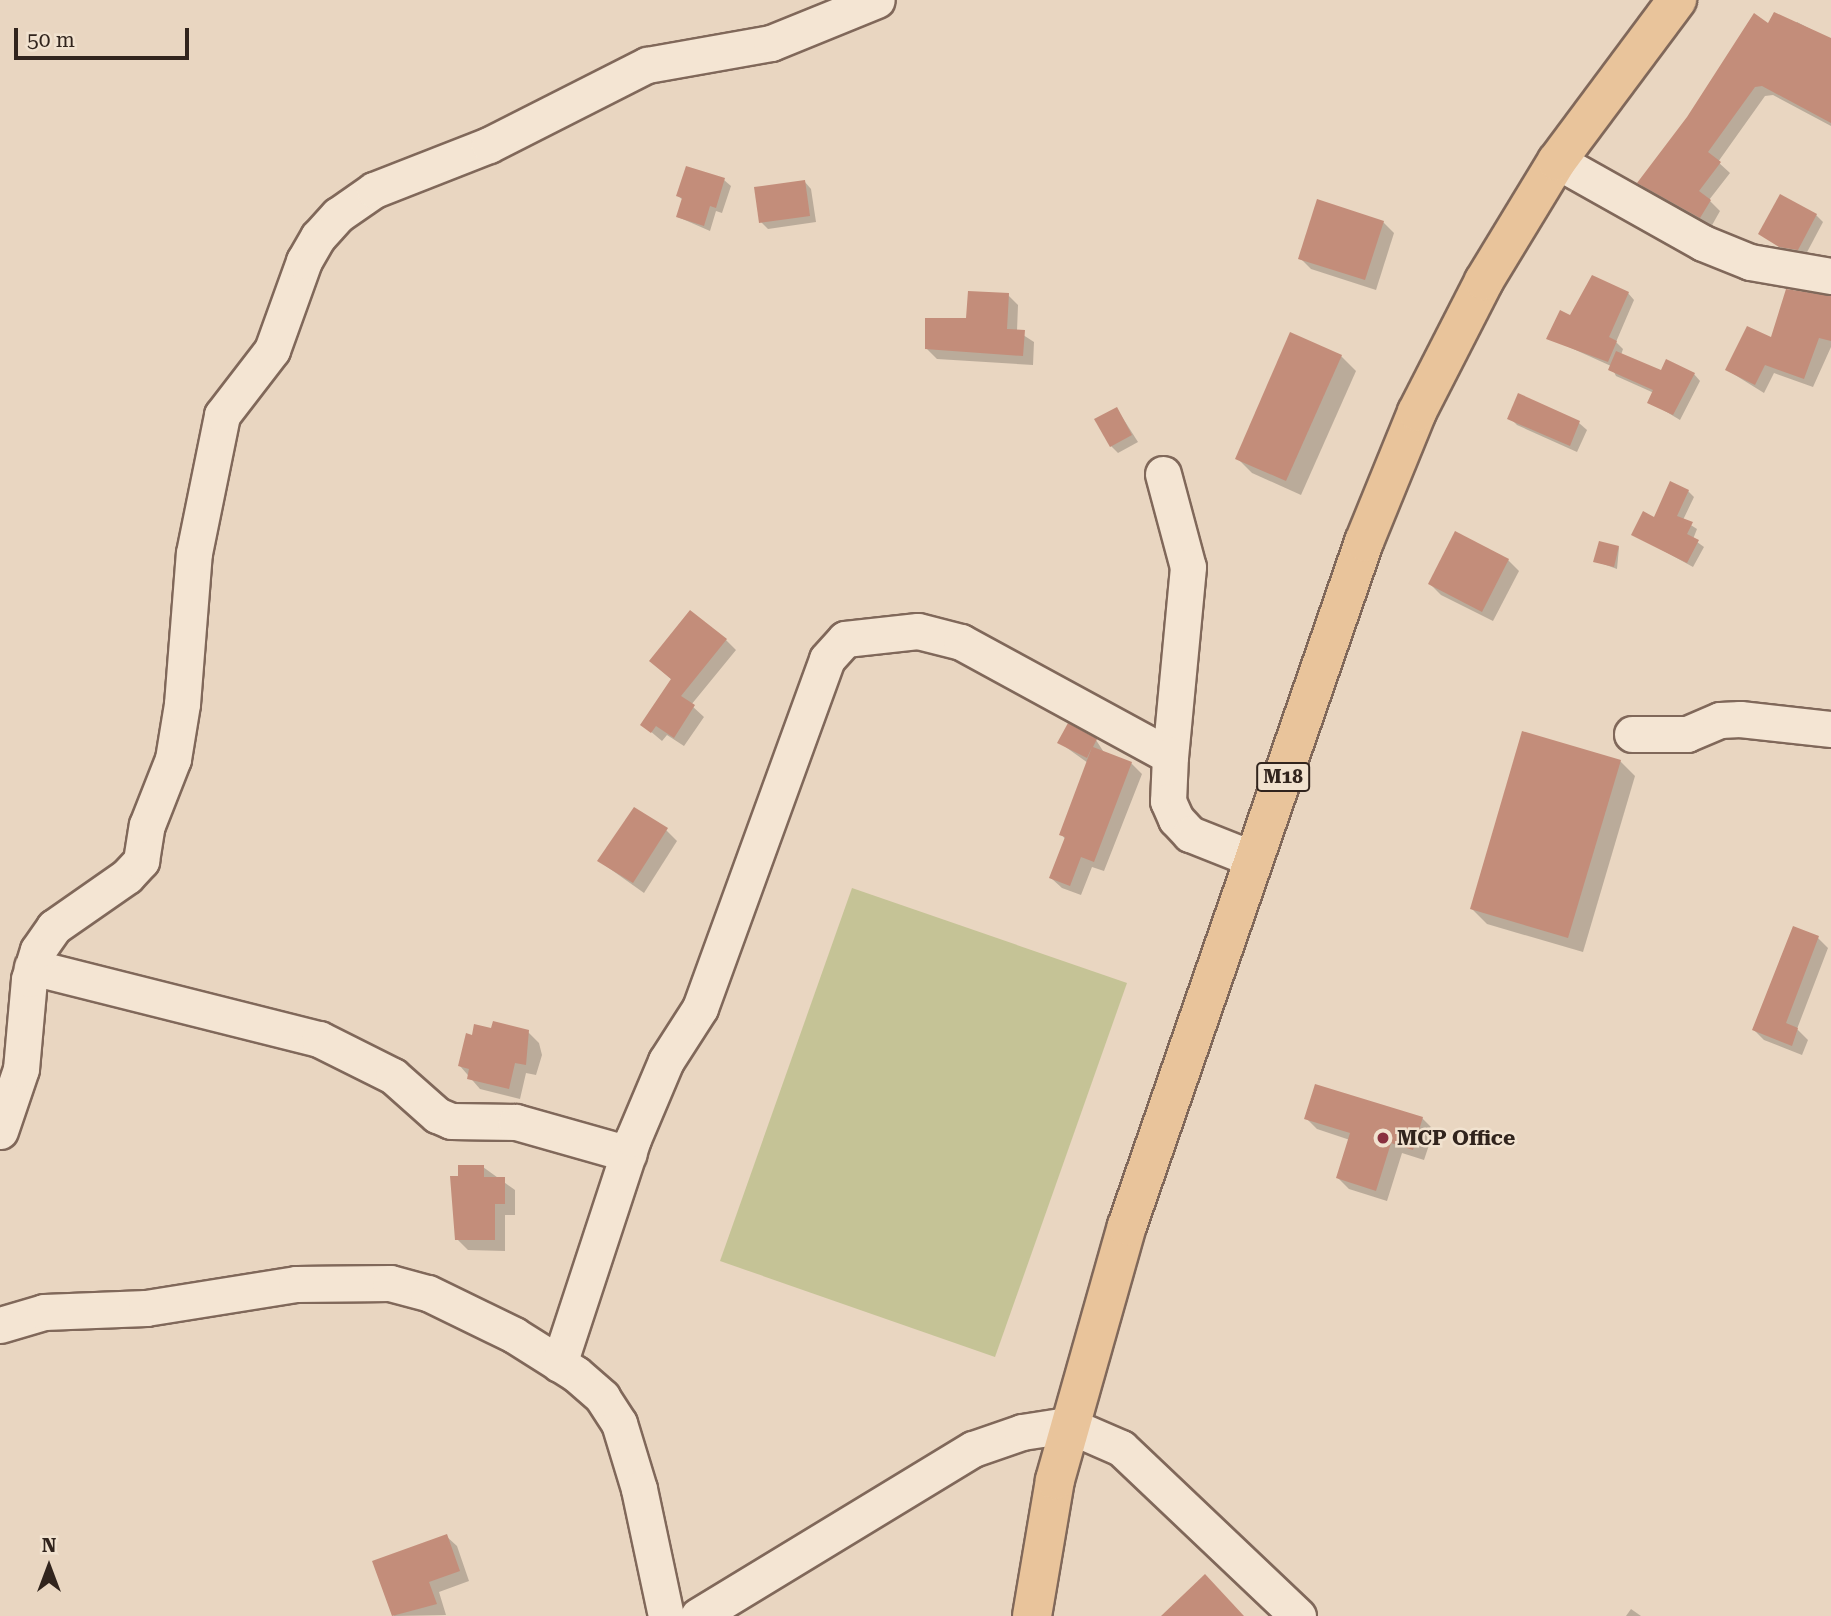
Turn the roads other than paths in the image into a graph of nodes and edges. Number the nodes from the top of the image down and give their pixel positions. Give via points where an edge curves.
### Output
1 (877, 0) edge
2 (1676, 0) edge
3 (1557, 161) junction
4 (1831, 276) edge
5 (1163, 474) dead end
6 (1831, 729) edge
7 (1632, 734) dead end
8 (1170, 756) junction
9 (1253, 859) junction
10 (32, 967) junction
11 (0, 1131) edge
12 (629, 1154) junction
13 (0, 1325) edge
14 (559, 1364) junction
15 (1068, 1425) junction
16 (666, 1616) edge
17 (698, 1616) edge
18 (1032, 1616) edge
19 (1298, 1616) edge

1 - 10 street via 771,43 647,65 489,145 394,180 338,215 318,237 304,261 272,350 222,415 194,553 173,760 147,825 141,861 54,927
2 - 3 main road, M18
3 - 4 street via 1703,243 1750,262
3 - 9 main road, M18 via 1484,281 1417,412 1364,542
5 - 8 street via 1188,567
6 - 7 street via 1740,719 1720,720 1687,734
8 - 9 street via 1168,801 1176,818 1190,834
8 - 12 street via 961,642 918,631 845,639 827,659 701,1009 666,1060
9 - 15 main road, M18 via 1127,1226
10 - 11 street via 21,1069
10 - 12 street via 319,1039 393,1076 438,1115 452,1121 516,1122
12 - 14 street
13 - 14 street via 44,1312 146,1308 296,1284 390,1283 450,1303
14 - 16 street via 602,1397 619,1423 639,1489
15 - 17 street via 1022,1432 973,1449
15 - 18 main road, M18
15 - 19 street via 1121,1448

